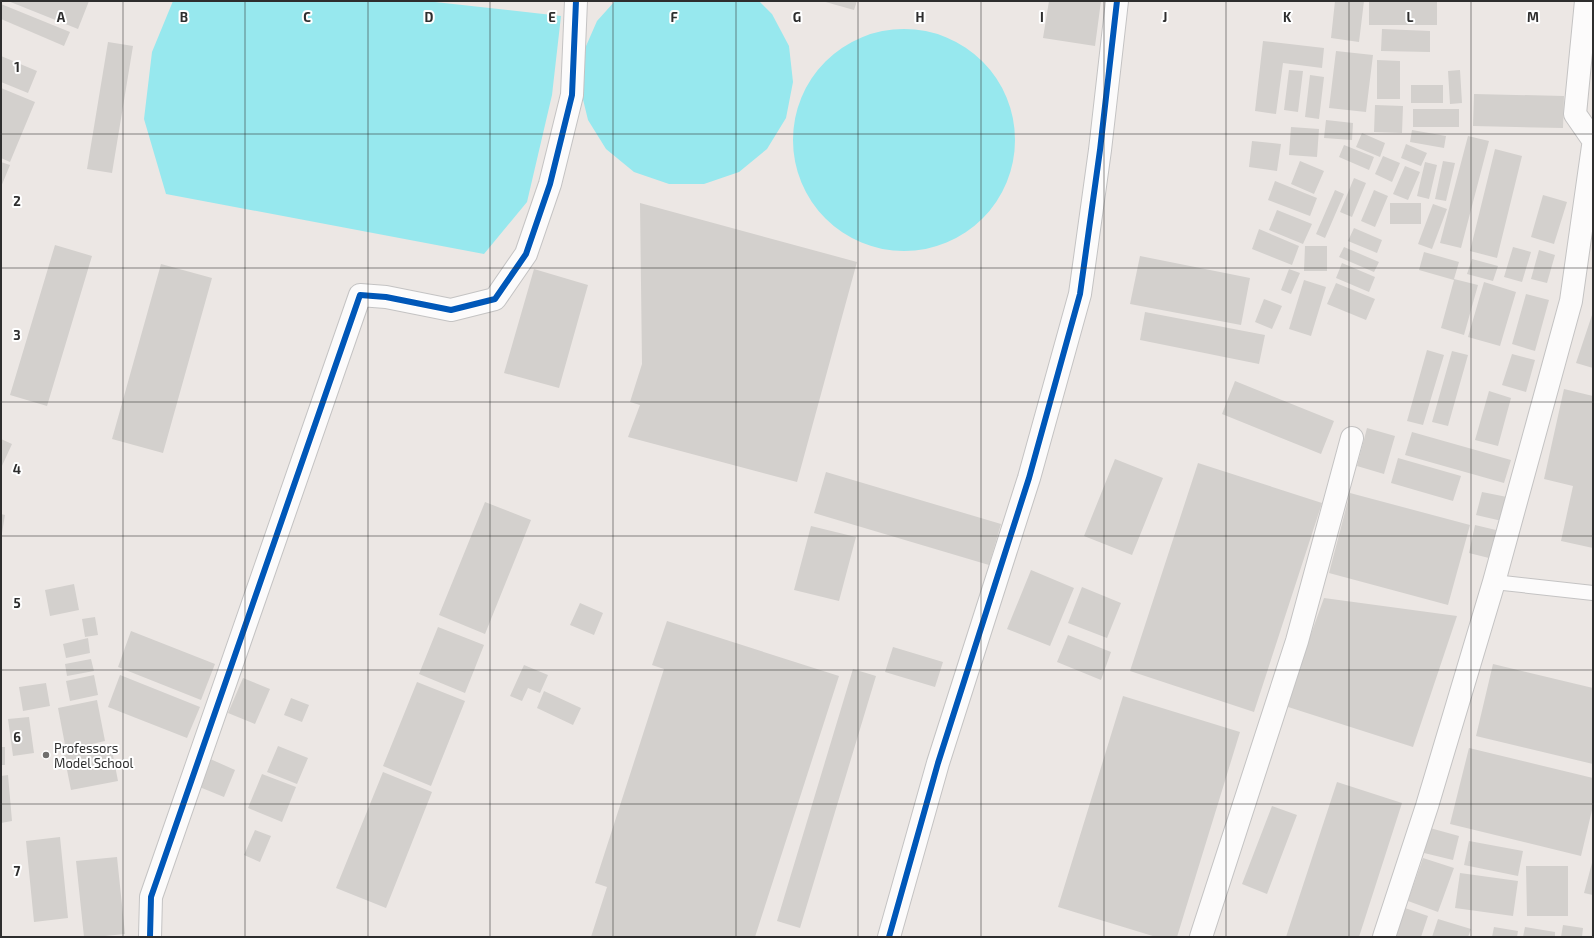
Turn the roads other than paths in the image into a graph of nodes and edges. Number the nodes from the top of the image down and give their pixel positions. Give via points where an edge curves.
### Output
1 (576, 1) edge
2 (1118, 1) edge
3 (1586, 1) edge
4 (1593, 140) edge
5 (1593, 146) edge
6 (1352, 438) dead end
7 (1494, 582) junction
8 (1593, 593) edge
9 (150, 937) edge
10 (889, 937) edge
11 (1201, 937) edge
12 (1384, 937) edge

1 - 9 street via 572,95 550,184 526,254 495,299 451,310 386,297 360,295 151,897
2 - 10 street via 1080,294 1029,478 938,762
3 - 4 street via 1575,114
5 - 7 street via 1571,301
6 - 11 street via 1297,641
7 - 8 lane
7 - 12 street

